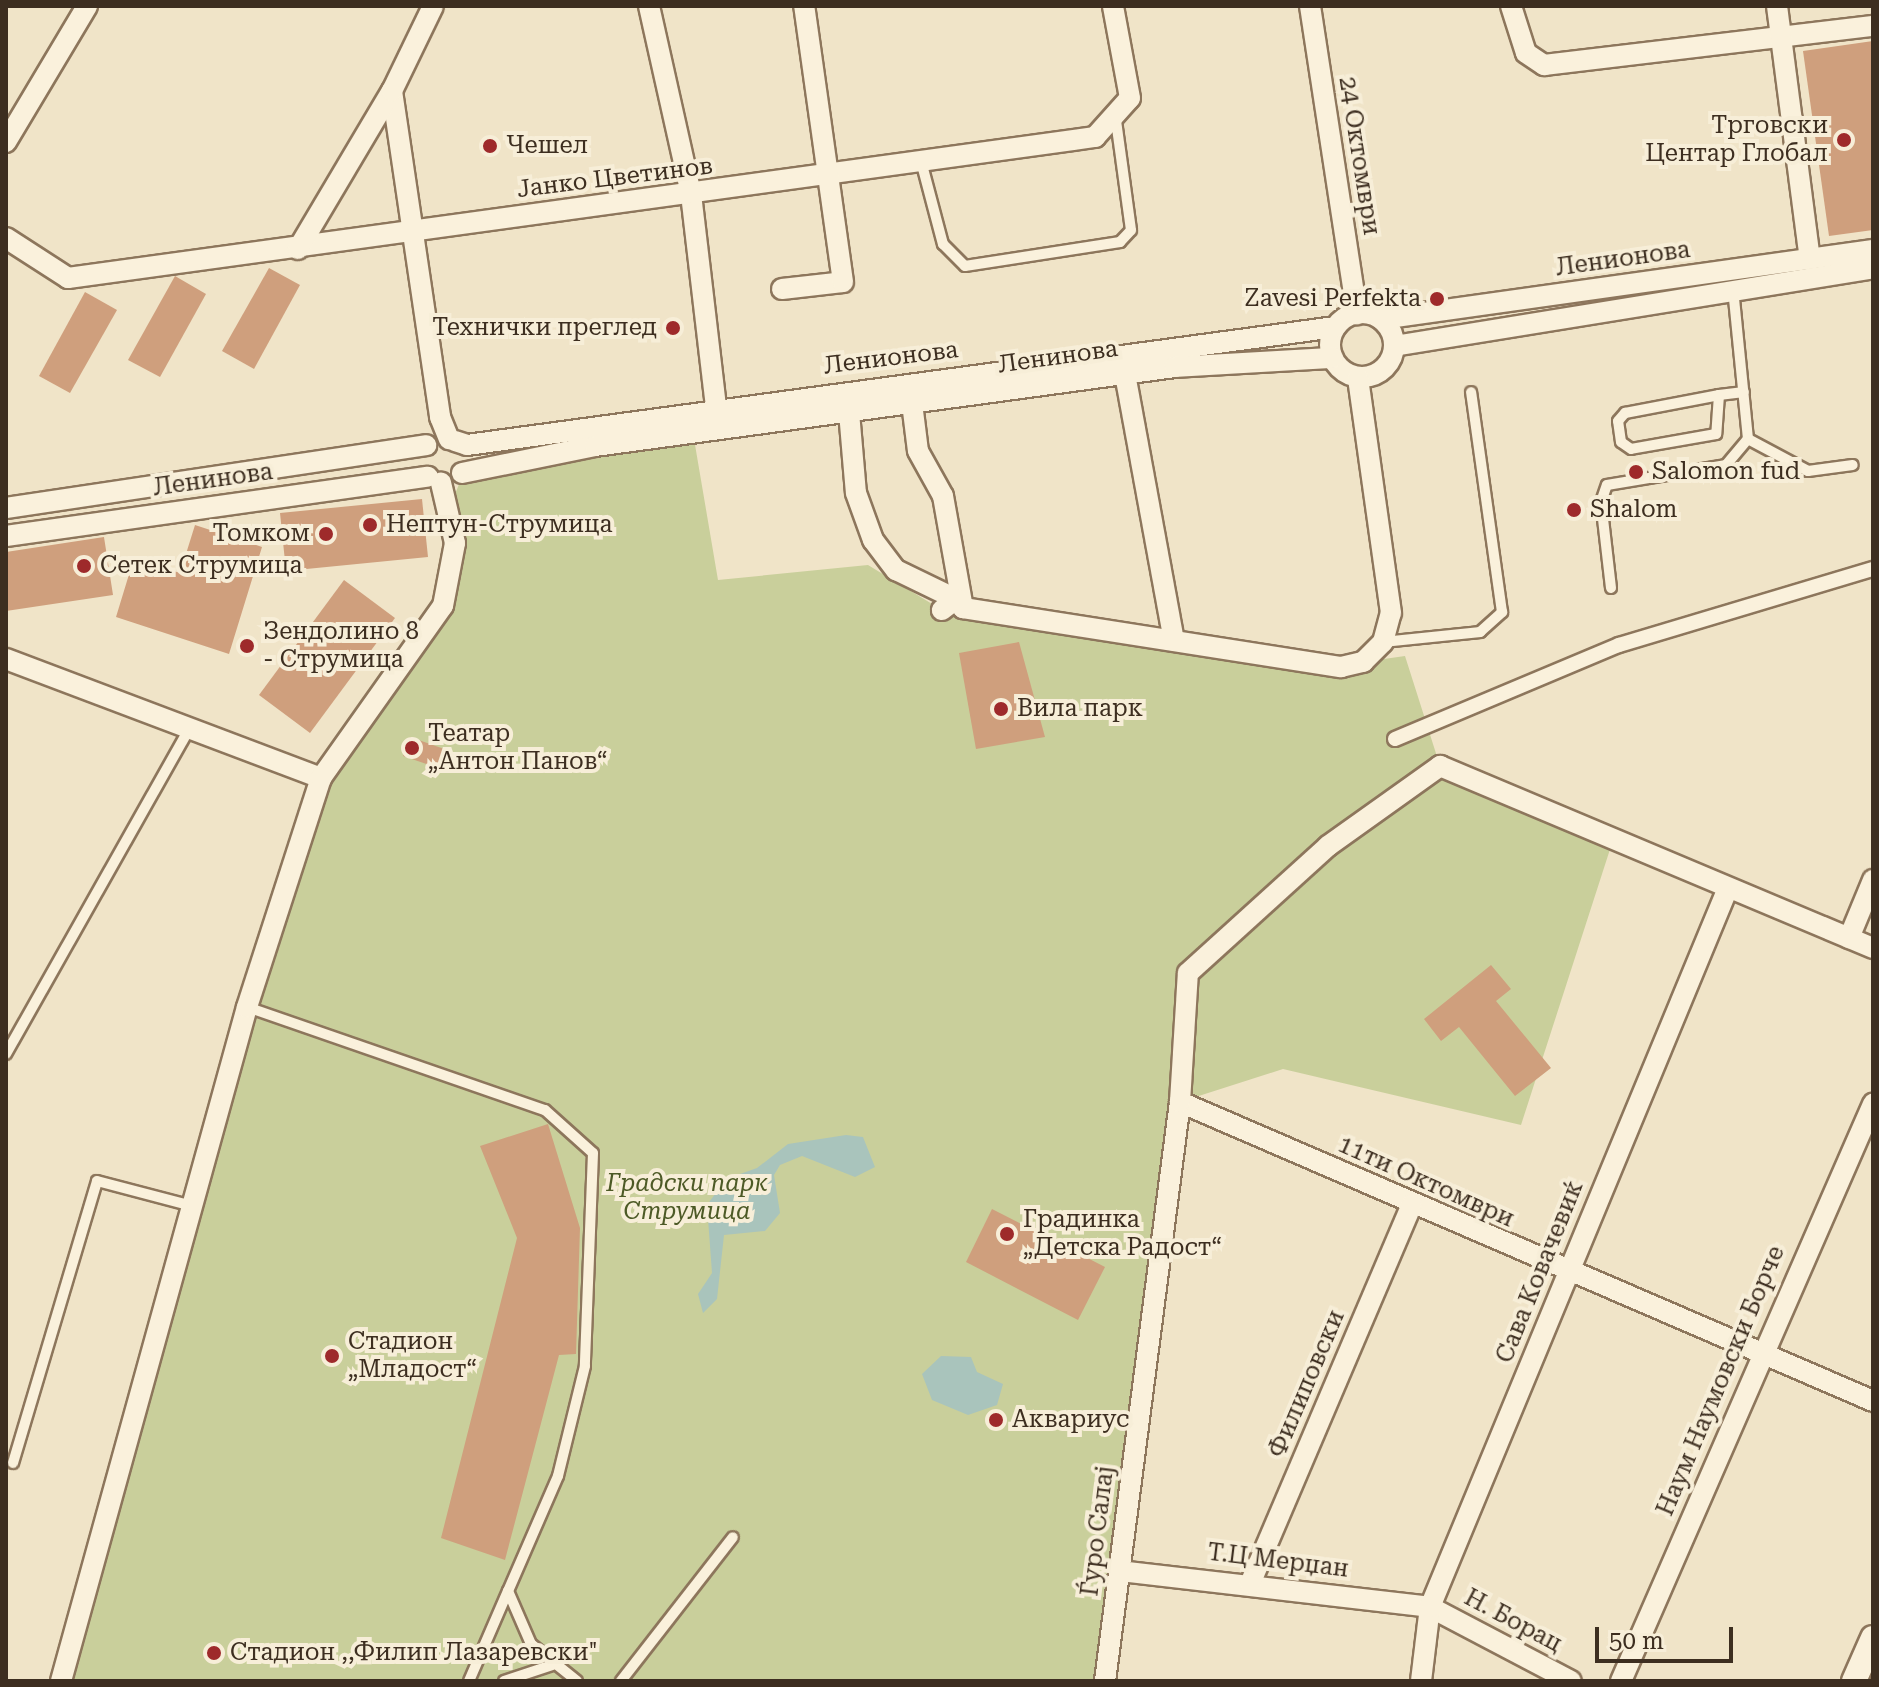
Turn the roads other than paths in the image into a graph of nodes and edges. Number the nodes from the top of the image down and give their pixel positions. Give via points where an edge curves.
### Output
1 (87, 6) edge
2 (433, 6) edge
3 (649, 6) edge
4 (804, 6) edge
5 (1113, 6) edge
6 (1310, 6) edge
7 (1511, 6) edge
8 (1777, 6) edge
9 (1865, 27) edge
10 (1782, 37) junction
11 (392, 91) junction
12 (1116, 120) junction
13 (6, 142) edge
14 (921, 161) junction
15 (827, 177) junction
16 (691, 194) junction
17 (410, 229) junction
18 (6, 238) edge
19 (298, 249) junction
20 (1873, 250) edge
21 (1810, 259) junction
22 (1873, 268) edge
23 (782, 289) dead end
24 (1733, 289) junction
25 (1357, 314) junction
26 (1381, 319) junction
27 (1335, 327) junction
28 (1394, 346) junction
29 (1333, 358) junction
30 (1125, 374) junction
31 (1358, 377) junction
32 (1471, 392) dead end
33 (1744, 392) junction
34 (1719, 395) junction
35 (912, 403) junction
36 (716, 407) junction
37 (849, 412) junction
38 (1748, 439) junction
39 (440, 441) junction
40 (1853, 465) dead end
41 (447, 478) junction
42 (6, 508) edge
43 (6, 536) edge
44 (1873, 569) edge
45 (1611, 588) dead end
46 (949, 604) junction
47 (1174, 641) junction
48 (1383, 642) junction
49 (6, 659) edge
50 (191, 725) junction
51 (1395, 739) dead end
52 (321, 778) junction
53 (1873, 880) edge
54 (1728, 888) junction
55 (1849, 938) junction
56 (1873, 948) edge
57 (247, 1007) junction
58 (6, 1054) edge
59 (1180, 1102) junction
60 (1873, 1104) edge
61 (1412, 1205) junction
62 (192, 1206) junction
63 (1568, 1272) junction
64 (1760, 1352) junction
65 (1873, 1401) edge
66 (13, 1463) dead end
67 (733, 1537) dead end
68 (1120, 1571) junction
69 (1250, 1584) junction
70 (508, 1591) junction
71 (1430, 1607) junction
72 (1873, 1638) edge
73 (552, 1665) junction
74 (61, 1681) edge
75 (469, 1681) edge
76 (504, 1681) edge
77 (577, 1681) edge
78 (621, 1681) edge
79 (1105, 1681) edge
80 (1421, 1681) edge
81 (1571, 1681) edge
82 (1621, 1681) edge
83 (1854, 1681) edge

1 - 13 street
2 - 11 street
3 - 16 street
4 - 15 street
5 - 12 street via 1130,98
6 - 25 street, 24 Октомври
7 - 10 street via 1526,53 1544,65
8 - 10 street
9 - 10 street
10 - 21 street
11 - 17 street
11 - 19 street
12 - 14 street, Јанко Цветинов via 1095,137
12 - 14 lane via 1131,230 1120,242 965,266 943,244
14 - 15 street, Јанко Цветинов
15 - 16 street, Јанко Цветинов
15 - 23 street via 843,282
16 - 17 street, Јанко Цветинов
16 - 36 street
17 - 19 street, Јанко Цветинов
17 - 39 street
18 - 19 street, Јанко Цветинов via 68,278
20 - 21 street, Ленионова
21 - 26 street, Ленионова
22 - 24 street
24 - 28 street
24 - 33 lane
25 - 26 street
25 - 27 street
26 - 28 street
27 - 29 street
27 - 36 street, Ленионова
28 - 31 street via 1379,372
29 - 30 street, Ленинова
29 - 31 street
30 - 35 street, Ленинова
30 - 47 street
31 - 48 street via 1391,613
32 - 48 lane via 1502,612 1480,632
33 - 34 lane
33 - 38 lane
34 - 34 lane via 1622,414 1621,442 1631,449 1716,434
35 - 37 street, Ленинова
35 - 46 street via 918,451 943,496
36 - 39 street, Ленионова via 467,445
37 - 41 street, Ленинова via 508,459
37 - 46 street via 856,493 873,540 896,570
38 - 40 lane via 1808,471
38 - 45 lane via 1733,461 1718,467 1607,485 1601,502
39 - 41 street via 465,455
39 - 41 street via 420,460
39 - 42 street, Ленинова
41 - 43 street, Ленинова
41 - 52 street via 453,573 443,606
44 - 51 street via 1619,645
46 - 47 street via 976,613
47 - 48 street via 1341,667 1363,662
49 - 50 street
50 - 52 street
50 - 58 lane
52 - 57 street
53 - 55 street
54 - 55 street
54 - 59 street, Ѓуро Салај via 1440,766 1328,846 1188,973
54 - 63 street, Сава Ковачевиќ
55 - 56 street
57 - 62 street
57 - 70 lane via 545,1110 593,1153 585,1366 558,1476
59 - 61 street, 11ти Октомври
59 - 68 street, Ѓуро Салај
60 - 64 street, Наум Наумовски Борче
61 - 63 street, 11ти Октомври
61 - 69 street, Филиповски
62 - 66 lane via 97,1181
62 - 74 street
63 - 64 street, 11ти Октомври
63 - 71 street, Сава Ковачевиќ
64 - 65 street, 11ти Октомври
64 - 82 street, Наум Наумовски Борче
67 - 78 lane
68 - 69 street, Т.Ц Мерџан
68 - 79 street, Ѓуро Салај
69 - 71 street, Т.Ц Мерџан
70 - 73 lane via 531,1644
70 - 75 lane
71 - 80 street, Сава Ковачевиќ
71 - 81 street, Н. Борац
72 - 83 street
73 - 76 lane
73 - 77 lane

